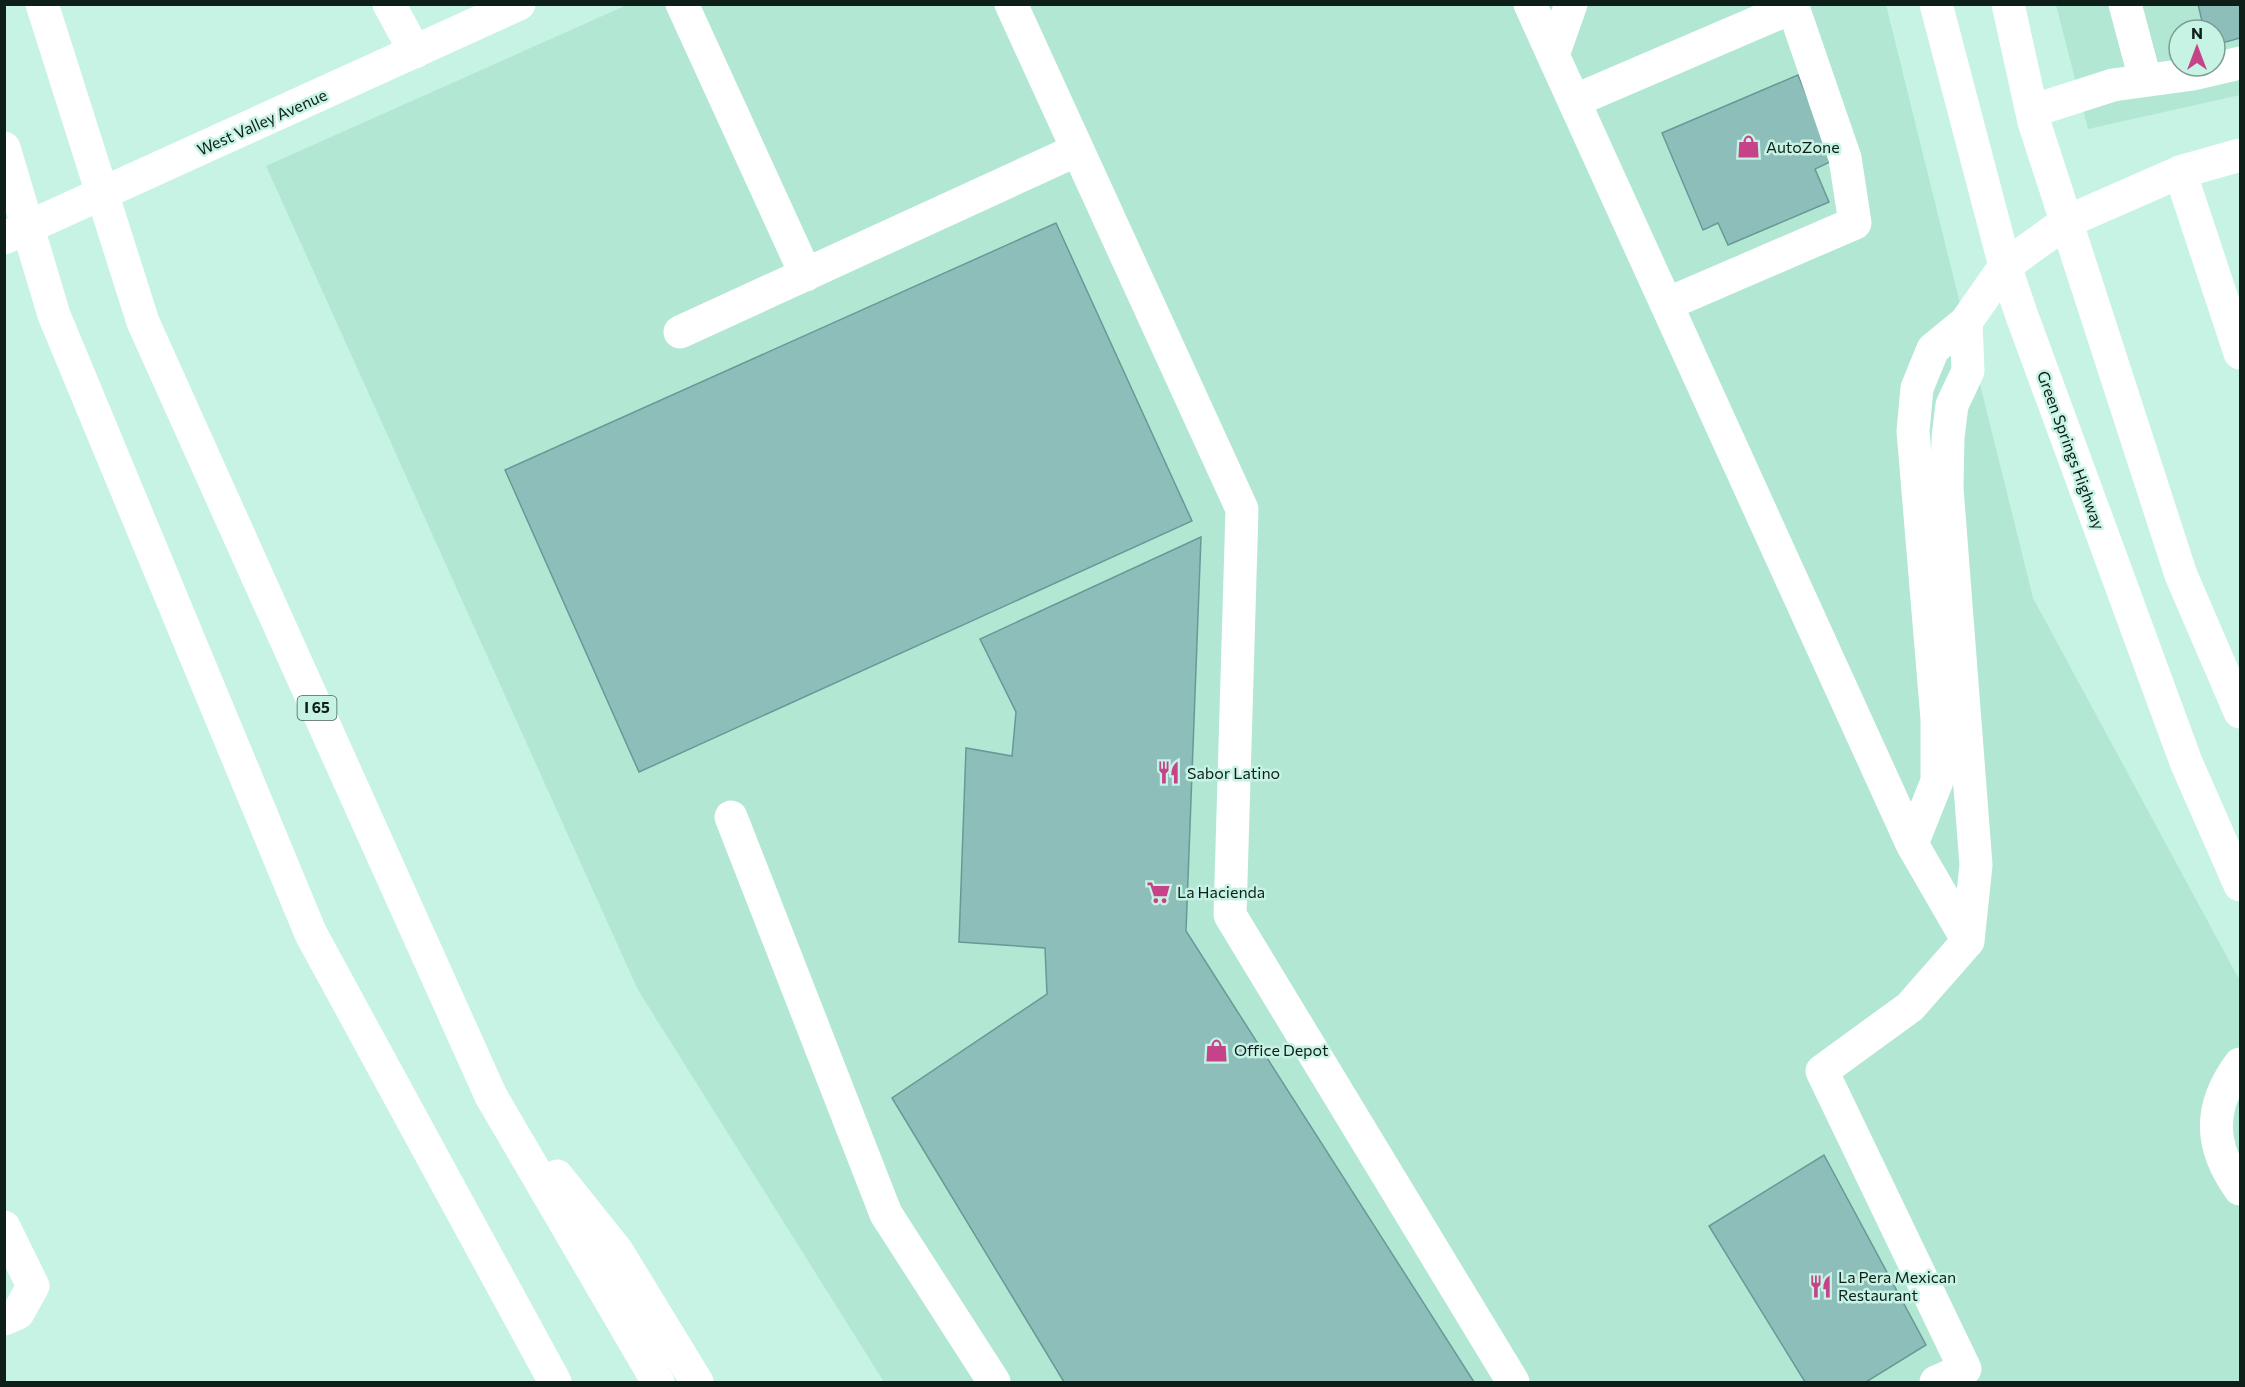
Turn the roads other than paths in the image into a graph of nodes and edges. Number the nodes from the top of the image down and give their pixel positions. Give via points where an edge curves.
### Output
1 (42, 4) edge
2 (389, 4) edge
3 (519, 4) edge
4 (682, 4) edge
5 (1011, 4) edge
6 (1530, 4) edge
7 (1571, 4) edge
8 (1936, 4) edge
9 (2008, 4) edge
10 (2125, 4) edge
11 (415, 52) junction
12 (1553, 55) junction
13 (2241, 63) edge
14 (2145, 79) junction
15 (1574, 101) junction
16 (2032, 111) junction
17 (4, 148) edge
18 (1077, 150) junction
19 (2241, 155) edge
20 (2180, 172) junction
21 (2066, 222) junction
22 (4, 238) edge
23 (2006, 266) junction
24 (806, 274) junction
25 (1667, 304) junction
26 (1966, 322) junction
27 (680, 332) dead end
28 (2241, 353) edge
29 (2241, 712) edge
30 (731, 817) dead end
31 (1912, 844) junction
32 (2241, 885) edge
33 (1968, 940) junction
34 (2241, 1064) edge
35 (491, 1096) junction
36 (2241, 1189) edge
37 (4, 1227) edge
38 (4, 1319) edge
39 (555, 1383) edge
40 (658, 1383) edge
41 (698, 1383) edge
42 (994, 1383) edge
43 (1513, 1383) edge
44 (1936, 1383) edge

1 - 35 main road, I 65 via 143,322
2 - 11 main road
3 - 11 main road, West Valley Avenue
4 - 24 main road
5 - 18 main road
6 - 12 main road
7 - 12 main road
8 - 23 main road, Green Springs Highway
9 - 16 main road
10 - 14 main road
11 - 22 main road, West Valley Avenue
12 - 15 main road
13 - 14 main road
14 - 16 main road
15 - 25 main road
15 - 25 main road via 1793,7 1845,158 1855,223
16 - 21 main road
17 - 39 main road via 54,315 311,934
18 - 24 main road
18 - 43 main road via 1242,509 1230,915
19 - 20 main road
20 - 21 main road
20 - 28 main road
21 - 23 main road
21 - 29 main road via 2181,575
23 - 26 main road
23 - 32 main road, Green Springs Highway via 2186,762
24 - 27 main road
25 - 31 main road
26 - 31 main road via 1933,349 1917,388 1913,431 1937,719 1937,781
26 - 33 main road via 1968,371 1952,405 1947,488 1976,865
30 - 42 main road via 886,1214
31 - 33 main road
33 - 44 main road via 1910,1007 1822,1071 1965,1369
34 - 36 main road via 2216,1111 2218,1148
35 - 40 main road, I 65
35 - 41 main road via 617,1251
37 - 38 main road via 33,1286 18,1313

